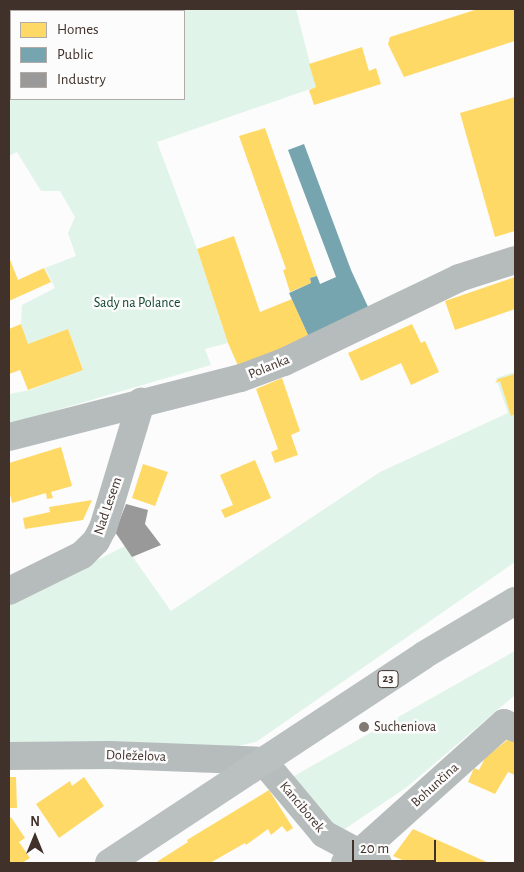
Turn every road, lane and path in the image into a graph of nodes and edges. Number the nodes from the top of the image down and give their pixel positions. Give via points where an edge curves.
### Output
1 (515, 260) edge
2 (141, 402) junction
3 (9, 437) edge
4 (9, 592) edge
5 (515, 601) edge
6 (515, 728) edge
7 (9, 756) edge
8 (263, 761) junction
9 (360, 860) edge
10 (109, 863) edge
11 (330, 863) edge

1 - 2 street, Polanka via 459,278 284,362 241,378
2 - 3 street, Polanka
2 - 4 street, Nad Lesem via 103,528 96,541 82,555
5 - 8 main road, 23 via 424,655
6 - 9 street, Bohunčina via 504,724
7 - 8 street, Doleželova via 110,754
8 - 9 street, Kanciborek via 324,834
8 - 10 main road, 23
8 - 11 street

